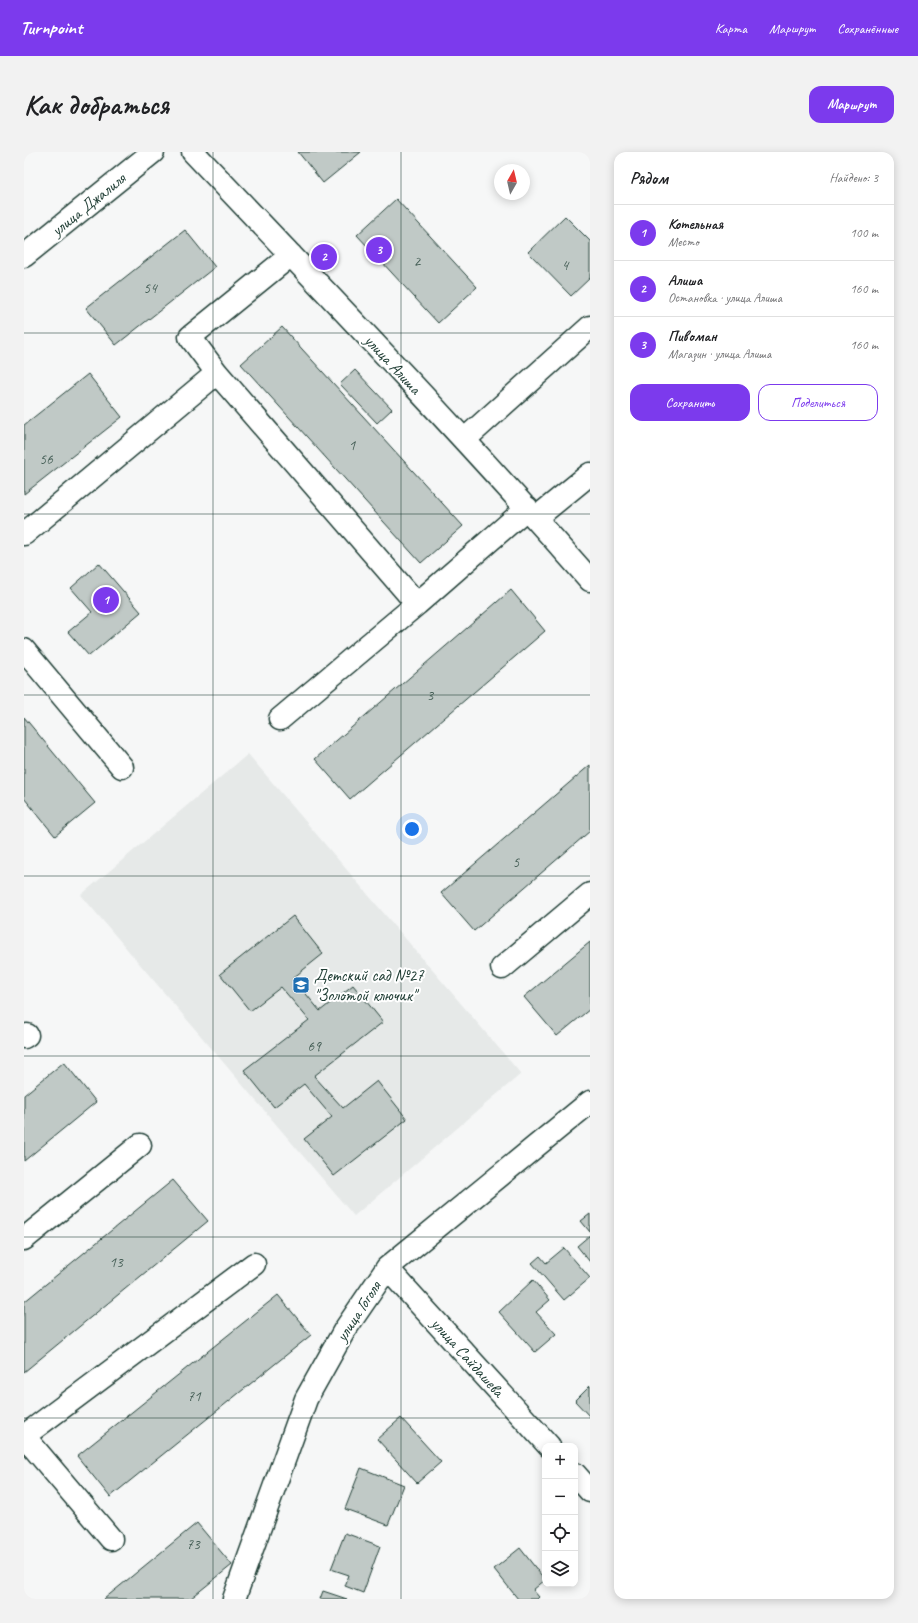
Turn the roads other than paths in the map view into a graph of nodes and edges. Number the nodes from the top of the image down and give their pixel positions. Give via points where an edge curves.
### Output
1 (153, 152) edge
2 (193, 152) edge
3 (291, 255) junction
4 (24, 256) edge
5 (590, 327) edge
6 (217, 373) junction
7 (464, 440) junction
8 (590, 474) edge
9 (531, 513) junction
10 (24, 534) edge
11 (590, 580) edge
12 (417, 604) junction
13 (24, 650) edge
14 (280, 719) dead end
15 (122, 767) dead end
16 (590, 894) edge
17 (502, 968) dead end
18 (590, 1102) edge
19 (140, 1145) dead end
20 (24, 1239) edge
21 (254, 1264) dead end
22 (387, 1268) junction
23 (24, 1436) edge
24 (546, 1443) edge
25 (578, 1477) edge
26 (590, 1491) edge
27 (111, 1539) dead end
28 (234, 1599) edge

1 - 4 street, улица Джалиля
2 - 3 street, улица Алиша
3 - 6 street via 190,337
3 - 7 street, улица Алиша
5 - 7 street
6 - 10 street
6 - 12 street
7 - 9 street, улица Алиша
8 - 9 street
9 - 11 street, улица Алиша
9 - 12 street
12 - 14 street
13 - 15 street
16 - 17 street
18 - 22 street, улица Гоголя
19 - 20 street
21 - 23 street
22 - 24 street, улица Сайдашева
22 - 28 street, улица Гоголя via 344,1331 306,1399
23 - 27 street
25 - 26 street

